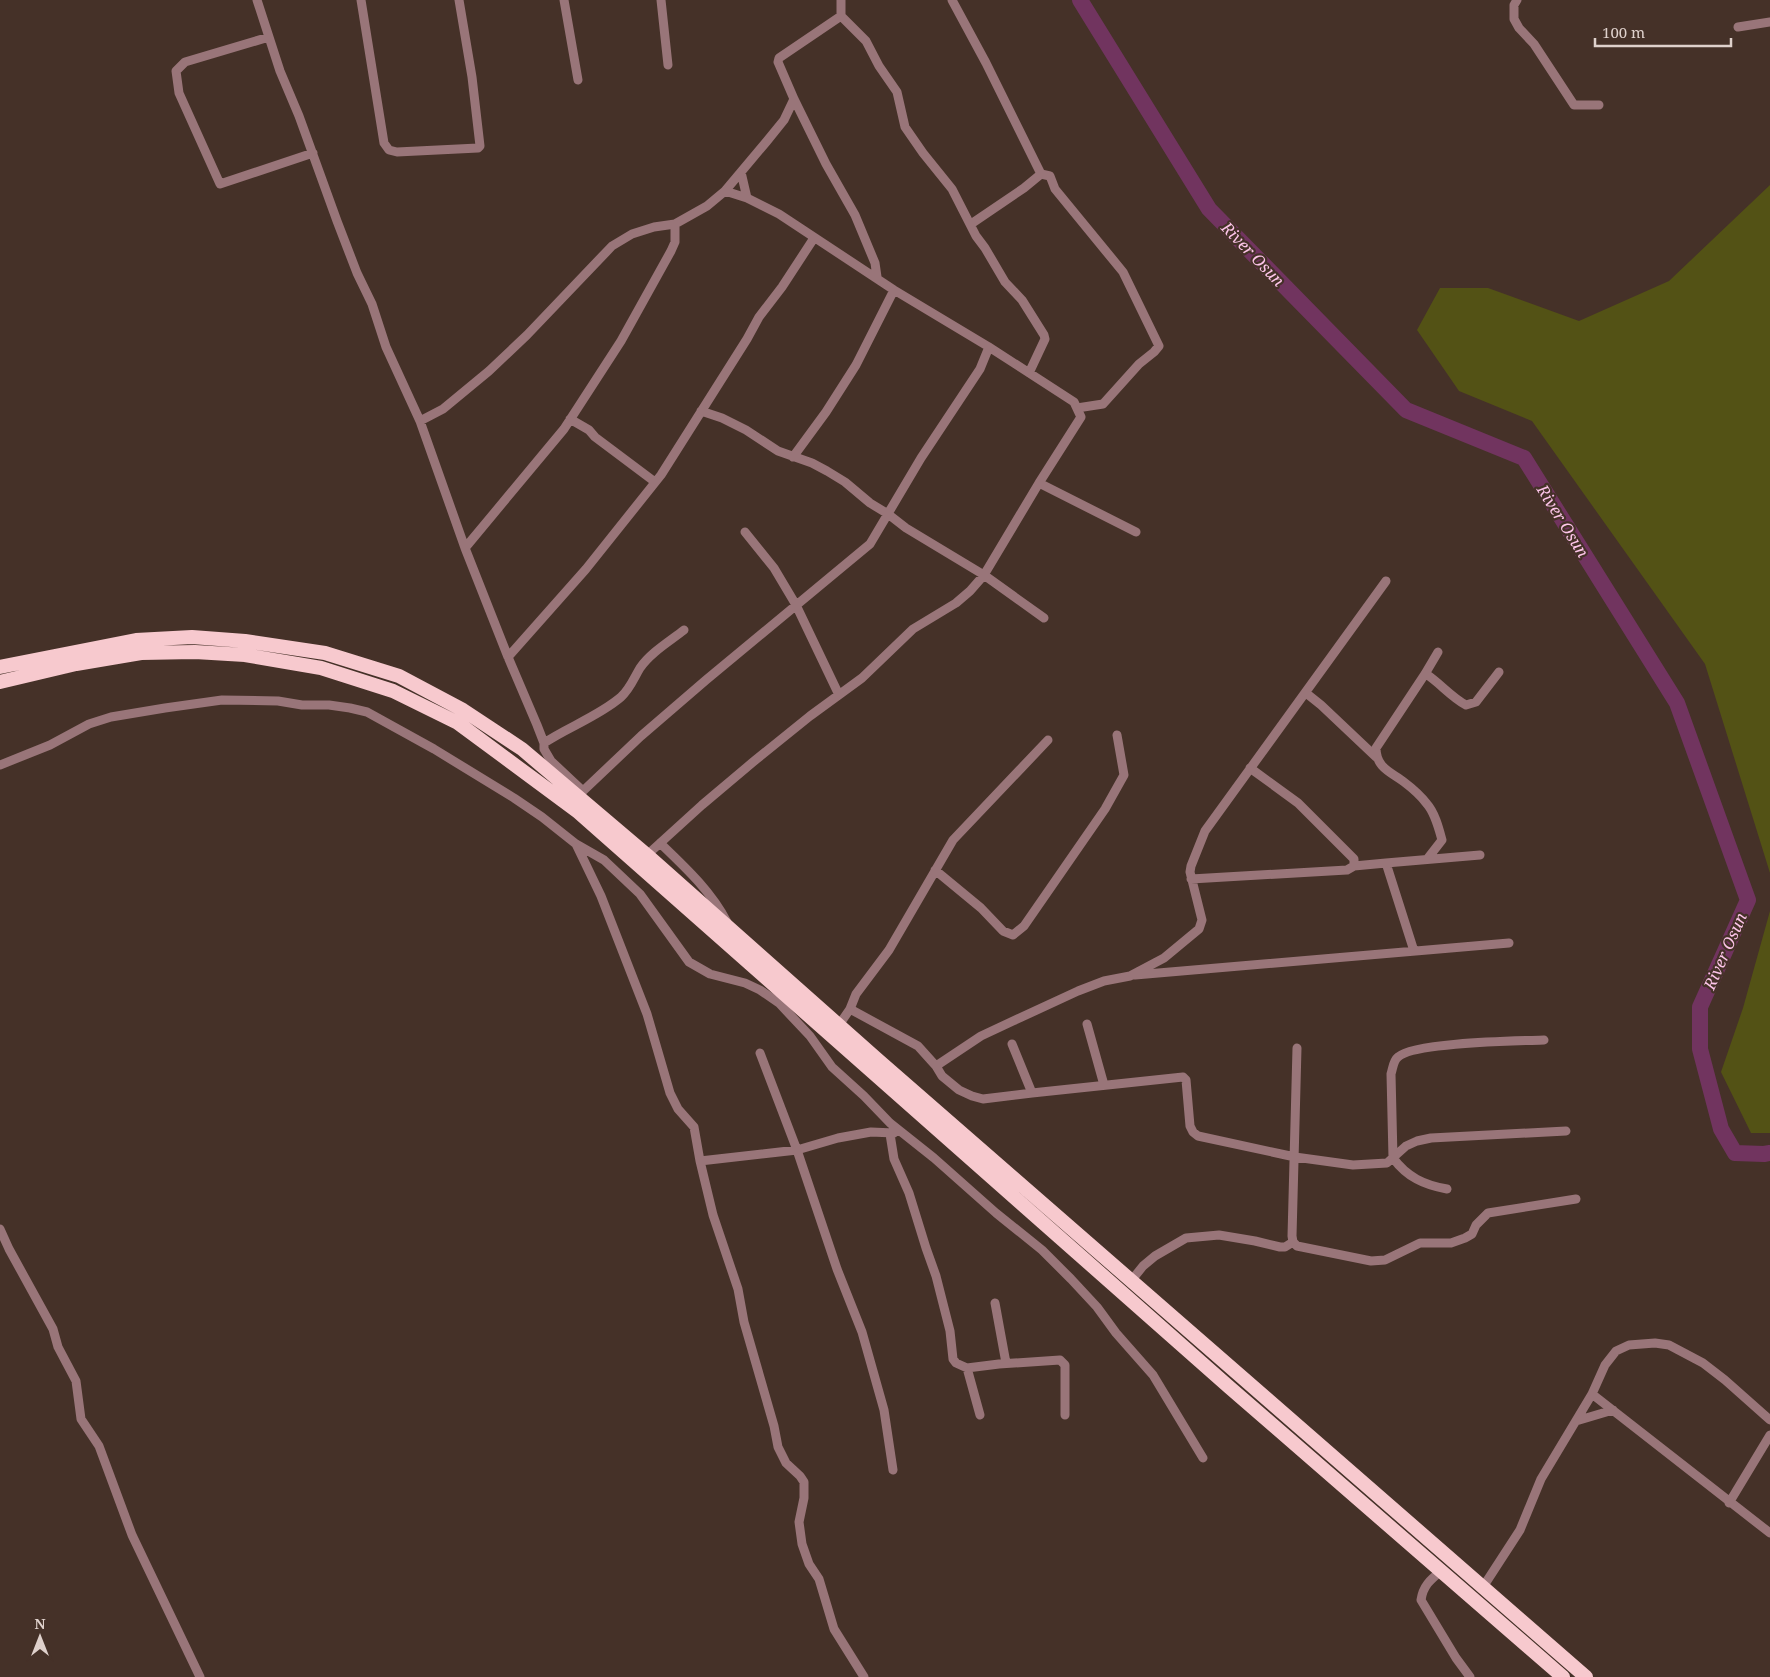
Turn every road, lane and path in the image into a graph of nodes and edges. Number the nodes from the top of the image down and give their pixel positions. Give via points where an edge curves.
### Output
1 (257, 0) edge
2 (361, 0) edge
3 (459, 0) edge
4 (564, 0) edge
5 (661, 0) edge
6 (841, 0) edge
7 (952, 0) edge
8 (1517, 0) edge
9 (841, 16) junction
10 (1770, 22) edge
11 (1738, 27) dead end
12 (269, 37) junction
13 (668, 65) dead end
14 (578, 80) dead end
15 (794, 99) junction
16 (1599, 105) dead end
17 (313, 153) junction
18 (741, 172) junction
19 (1041, 174) junction
20 (725, 191) junction
21 (747, 198) junction
22 (676, 224) junction
23 (971, 224) junction
24 (814, 238) junction
25 (877, 277) junction
26 (894, 290) junction
27 (989, 347) junction
28 (1029, 373) junction
29 (1077, 408) junction
30 (702, 411) junction
31 (570, 419) junction
32 (420, 421) junction
33 (793, 457) junction
34 (655, 482) junction
35 (1039, 484) junction
36 (888, 514) junction
37 (745, 532) dead end
38 (1136, 532) dead end
39 (465, 548) junction
40 (984, 575) junction
41 (1386, 581) dead end
42 (796, 605) junction
43 (1044, 618) dead end
44 (684, 630) dead end
45 (1438, 652) dead end
46 (508, 657) junction
47 (0, 667) edge
48 (1499, 672) dead end
49 (1426, 674) junction
50 (0, 682) edge
51 (1306, 693) junction
52 (840, 695) junction
53 (1116, 735) dead end
54 (1048, 740) dead end
55 (544, 742) junction
56 (1376, 757) junction
57 (0, 765) edge
58 (1250, 768) junction
59 (581, 794) junction
60 (660, 843) junction
61 (576, 844) junction
62 (647, 854) junction
63 (1480, 854) dead end
64 (1428, 858) junction
65 (1386, 862) junction
66 (1354, 866) junction
67 (935, 870) junction
68 (1191, 879) junction
69 (731, 929) junction
70 (1509, 944) dead end
71 (1414, 951) junction
72 (1164, 958) junction
73 (1167, 972) junction
74 (1130, 976) junction
75 (850, 1010) junction
76 (1087, 1024) dead end
77 (834, 1030) junction
78 (1544, 1040) dead end
79 (1012, 1044) dead end
80 (1297, 1048) dead end
81 (821, 1051) junction
82 (760, 1053) dead end
83 (936, 1066) junction
84 (1104, 1085) junction
85 (1032, 1093) junction
86 (901, 1131) junction
87 (1566, 1131) dead end
88 (890, 1134) junction
89 (797, 1150) junction
90 (1295, 1157) junction
91 (1393, 1158) junction
92 (700, 1161) junction
93 (1447, 1189) dead end
94 (1576, 1198) dead end
95 (0, 1229) edge
96 (1293, 1242) junction
97 (1131, 1280) junction
98 (995, 1302) dead end
99 (1006, 1363) junction
100 (967, 1368) junction
101 (1592, 1394) junction
102 (1613, 1410) junction
103 (980, 1414) dead end
104 (1064, 1414) dead end
105 (1576, 1420) junction
106 (1770, 1420) edge
107 (1770, 1434) edge
108 (1203, 1458) dead end
109 (893, 1470) dead end
110 (1729, 1503) junction
111 (1770, 1534) edge
112 (1441, 1571) junction
113 (1483, 1587) junction
114 (200, 1677) edge
115 (864, 1677) edge
116 (1470, 1677) edge
117 (1562, 1677) edge
118 (1586, 1677) edge

1 - 12 street
2 - 3 street via 384,143 389,150 397,152 480,146
4 - 14 street
5 - 13 street
6 - 9 street
7 - 19 street
8 - 16 street via 1514,20 1574,105
9 - 15 street via 779,58 779,66
9 - 23 street via 866,41 897,92 905,127 952,189
10 - 11 street
12 - 17 street
12 - 17 street via 185,62 176,71 179,94 220,184
15 - 18 street via 784,120
15 - 25 street via 855,215 875,263
17 - 32 street via 386,347
18 - 20 street
18 - 21 street
19 - 23 street
19 - 29 street via 1050,176 1055,189 1123,272 1159,346 1103,404
20 - 21 street
20 - 22 street
21 - 24 street via 779,214
22 - 31 street via 671,251 621,341
22 - 32 street via 632,234 612,246 489,372 443,409
23 - 28 street via 1005,282 1022,300 1044,334 1045,339
24 - 25 street
24 - 30 street via 759,317
25 - 26 street
26 - 27 street
26 - 33 street via 856,365
27 - 28 street
27 - 36 street via 980,370
28 - 29 street via 1074,402
29 - 35 street via 1081,417
30 - 33 street via 722,418
30 - 34 street
31 - 34 street
31 - 39 street
32 - 39 street
33 - 36 street via 827,471
34 - 46 street via 586,569
35 - 38 street
35 - 40 street
36 - 40 street via 913,533
36 - 42 street via 870,544
37 - 42 street via 774,568
39 - 46 street
40 - 43 street
40 - 52 street via 956,603 913,629
41 - 51 street
42 - 52 street
42 - 59 street via 648,730
44 - 55 street via 641,668 621,697
45 - 49 street
46 - 55 street
47 - 59 highway via 136,640 192,637 326,653 399,676 464,710
48 - 49 street via 1476,702 1466,705
49 - 56 street via 1376,748
50 - 77 highway via 76,664 141,654 195,652 245,655 321,668 393,691 458,723 577,811
51 - 56 street
51 - 58 street
52 - 60 street via 753,762
53 - 67 street via 1124,775 1105,809 1024,926 1012,935 1003,931
54 - 67 street via 953,840
55 - 59 street via 547,756
56 - 64 street via 1388,773 1404,782 1428,805 1442,840
57 - 61 street via 111,717 222,700 329,704 367,712 521,803
58 - 66 street via 1298,803 1354,859
58 - 68 street via 1205,831 1191,866
59 - 62 highway
60 - 62 street
60 - 69 street via 719,906
61 - 81 street via 604,860 640,894 688,962 710,974 760,990 779,1003
61 - 92 street via 601,896 647,1014 670,1093 678,1109 694,1127
62 - 69 highway
63 - 64 street
64 - 65 street
65 - 66 street
65 - 71 street
66 - 68 street via 1347,870
67 - 75 street via 889,950 856,994
68 - 72 street via 1201,926
69 - 77 highway
70 - 71 street
71 - 73 street
72 - 73 street
72 - 74 street
73 - 74 street
74 - 83 street via 1104,981 1012,1021 981,1036
75 - 77 street
75 - 83 street via 918,1046
76 - 84 street
77 - 81 street
77 - 97 highway
77 - 112 highway
78 - 91 street via 1451,1044 1398,1056 1391,1074
79 - 85 street
80 - 90 street
81 - 86 street via 832,1067
82 - 89 street
83 - 85 street via 951,1084 984,1100
84 - 85 street
84 - 90 street via 1183,1078 1186,1080 1190,1126 1198,1136
86 - 88 street
86 - 108 street via 1042,1250 1096,1307 1153,1375
87 - 91 street via 1431,1138 1412,1143
88 - 89 street via 872,1132
88 - 100 street via 894,1158 936,1276 950,1331 953,1359
89 - 92 street
89 - 109 street via 862,1332 884,1410
90 - 91 street via 1353,1165 1380,1165
90 - 96 street
91 - 93 street via 1408,1175
92 - 115 street via 713,1215 738,1289 778,1447 786,1463 804,1482 799,1522 802,1544 819,1579 834,1629
94 - 96 street via 1488,1213 1465,1238 1451,1243 1420,1242 1385,1260 1371,1261 1296,1246
95 - 114 street via 53,1329 76,1381 81,1419 99,1446 132,1535
96 - 97 street via 1280,1247 1219,1235 1186,1238 1155,1256
97 - 113 highway
98 - 99 street
99 - 100 street
99 - 104 street via 1064,1362
100 - 103 street
101 - 102 street
101 - 105 street
101 - 106 street via 1605,1365 1616,1351 1629,1345 1655,1343 1669,1346 1704,1363
102 - 105 street
102 - 110 street
105 - 113 street via 1541,1479 1520,1530
107 - 110 street
110 - 111 street
112 - 116 street via 1428,1582 1421,1600
112 - 117 highway
113 - 118 highway

